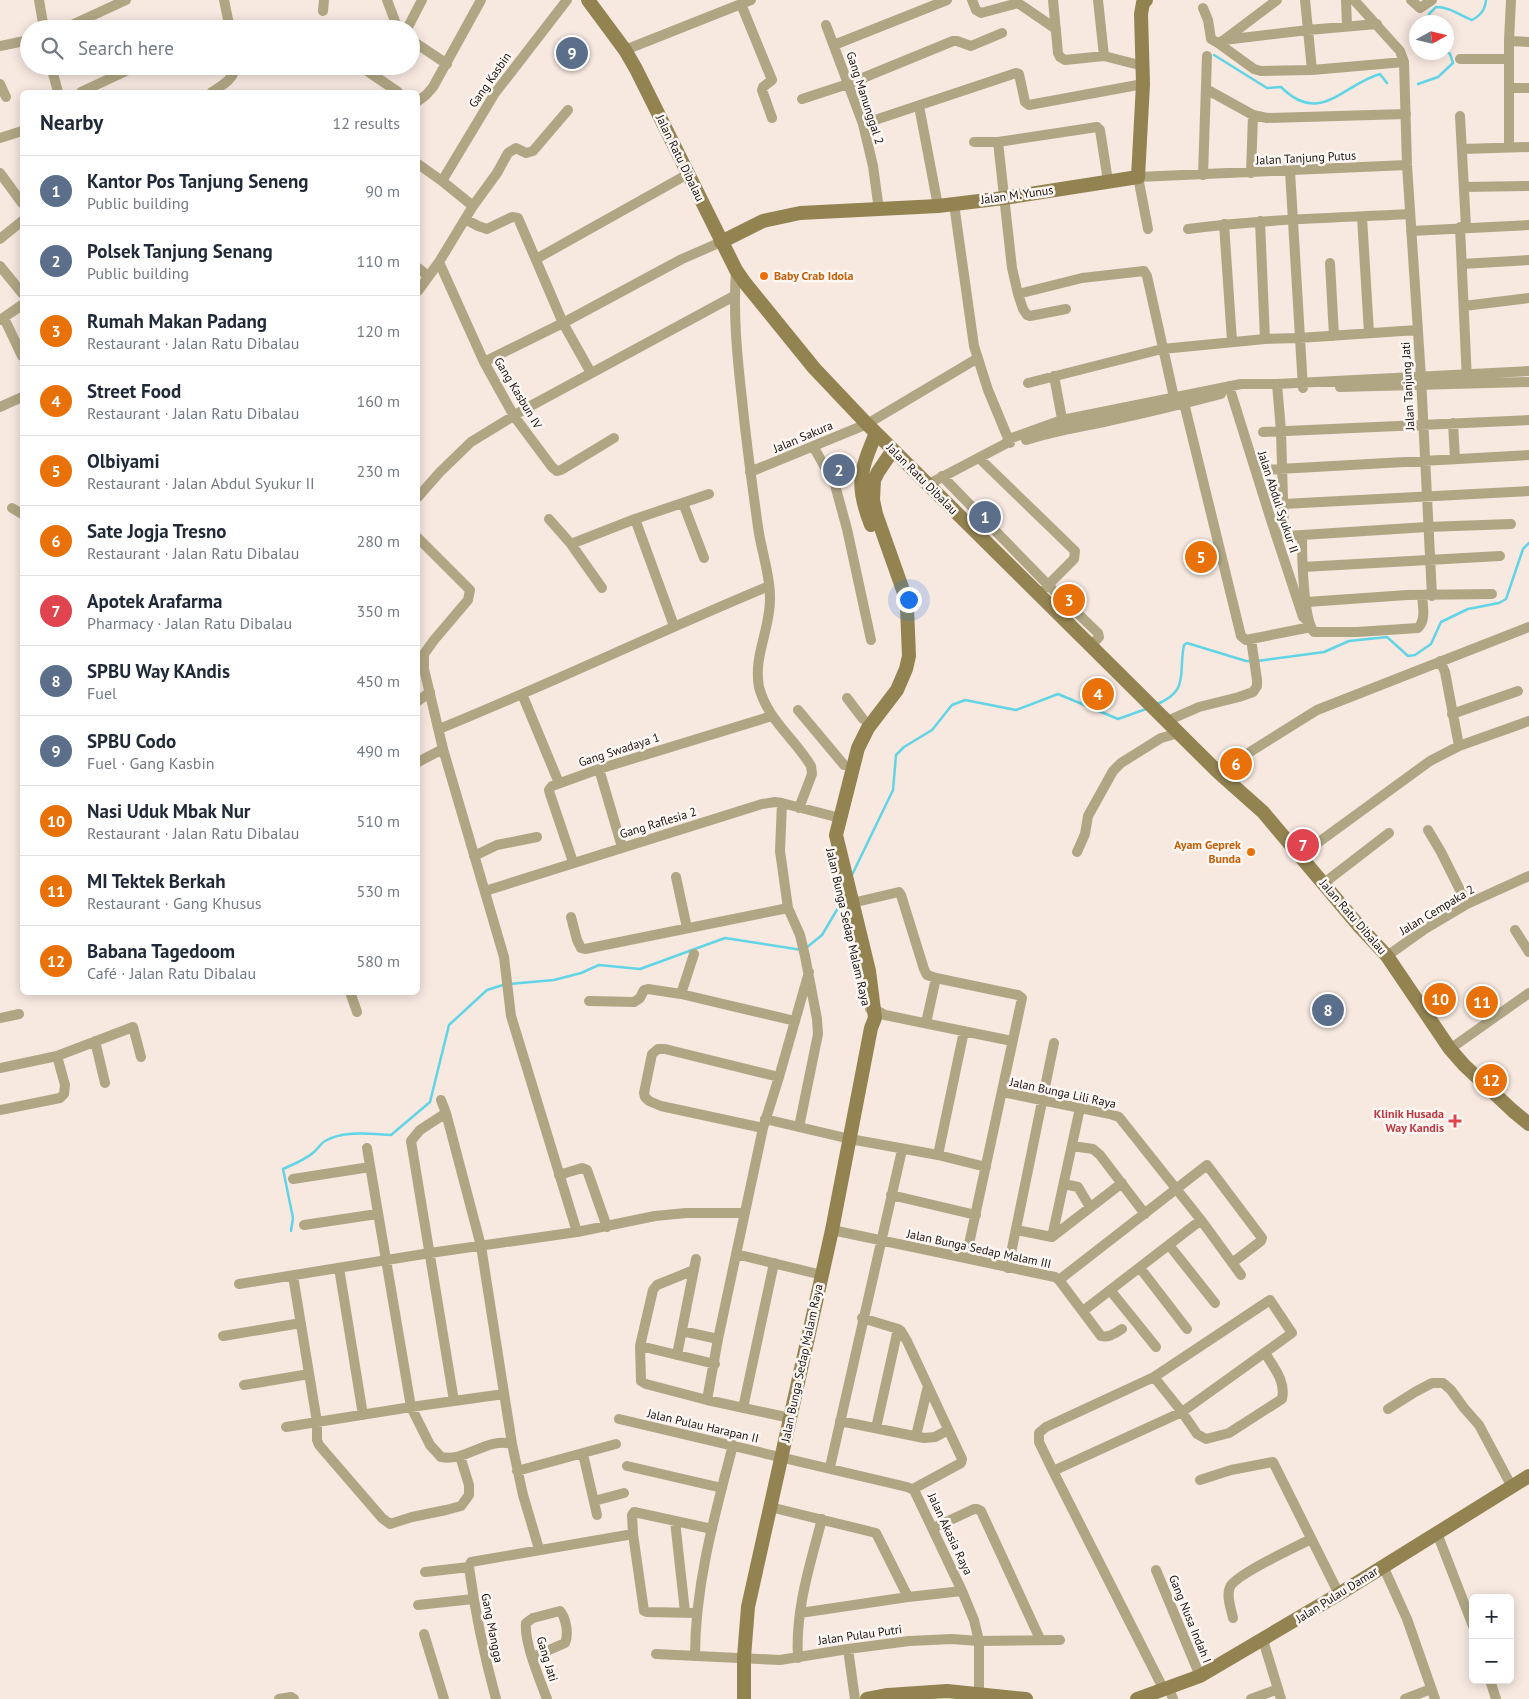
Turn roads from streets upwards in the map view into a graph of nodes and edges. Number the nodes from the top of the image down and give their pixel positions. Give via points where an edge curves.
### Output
1 (39, 0) edge
2 (126, 0) edge
3 (224, 0) edge
4 (387, 0) edge
5 (422, 0) edge
6 (481, 0) edge
7 (567, 0) edge
8 (588, 0) edge
9 (947, 0) edge
10 (972, 0) edge
11 (1054, 0) edge
12 (1098, 0) edge
13 (1146, 0) edge
14 (1277, 0) edge
15 (1305, 0) edge
16 (1346, 0) edge
17 (1354, 0) edge
18 (1410, 0) edge
19 (1432, 0) edge
20 (1510, 0) edge
21 (746, 2) edge
22 (1018, 2) edge
23 (1202, 8) dead end
24 (42, 20) edge
25 (82, 20) edge
26 (228, 20) edge
27 (395, 20) edge
28 (412, 20) edge
29 (1377, 24) junction
30 (826, 25) dead end
31 (1347, 26) junction
32 (1056, 29) junction
33 (1308, 30) junction
34 (1002, 33) dead end
35 (1221, 41) junction
36 (1509, 41) junction
37 (20, 42) edge
38 (1529, 42) edge
39 (834, 45) junction
40 (0, 46) edge
41 (420, 46) edge
42 (625, 50) junction
43 (1104, 56) junction
44 (1207, 56) dead end
45 (1460, 58) dead end
46 (1509, 59) junction
47 (1404, 62) junction
48 (447, 64) junction
49 (1143, 66) junction
50 (1312, 70) junction
51 (53, 75) edge
52 (117, 75) edge
53 (233, 75) edge
54 (373, 75) edge
55 (0, 84) edge
56 (848, 84) junction
57 (1143, 84) junction
58 (1510, 88) junction
59 (1529, 88) edge
60 (1206, 89) junction
61 (57, 90) edge
62 (85, 90) edge
63 (215, 90) edge
64 (395, 90) edge
65 (6, 97) dead end
66 (802, 99) dead end
67 (420, 100) edge
68 (919, 106) junction
69 (568, 110) dead end
70 (1406, 114) junction
71 (1253, 115) junction
72 (1460, 116) dead end
73 (772, 118) dead end
74 (863, 124) junction
75 (20, 132) edge
76 (0, 138) edge
77 (974, 142) dead end
78 (998, 142) junction
79 (1529, 147) edge
80 (1509, 148) junction
81 (1462, 149) junction
82 (420, 165) edge
83 (1407, 165) junction
84 (1290, 171) junction
85 (0, 173) edge
86 (1251, 173) junction
87 (688, 174) junction
88 (1203, 175) junction
89 (1138, 177) junction
90 (442, 181) junction
91 (1108, 182) junction
92 (1529, 186) edge
93 (1464, 188) junction
94 (1004, 198) junction
95 (20, 200) edge
96 (954, 204) junction
97 (473, 206) junction
98 (938, 206) junction
99 (879, 210) junction
100 (1410, 214) junction
101 (1362, 217) junction
102 (465, 219) junction
103 (1260, 221) junction
104 (1293, 221) junction
105 (20, 224) edge
106 (1224, 224) junction
107 (1529, 225) edge
108 (1463, 227) junction
109 (1148, 229) dead end
110 (1188, 229) dead end
111 (1411, 231) junction
112 (0, 239) edge
113 (721, 242) junction
114 (536, 259) junction
115 (1529, 260) edge
116 (439, 262) junction
117 (1330, 263) dead end
118 (1462, 264) junction
119 (0, 266) edge
120 (420, 270) edge
121 (736, 270) junction
122 (428, 276) junction
123 (420, 289) edge
124 (20, 291) edge
125 (1018, 294) junction
126 (734, 296) junction
127 (1529, 298) edge
128 (20, 306) edge
129 (1464, 306) junction
130 (1066, 308) dead end
131 (2, 319) edge
132 (563, 322) junction
133 (1417, 330) junction
134 (1369, 333) junction
135 (1334, 336) junction
136 (1299, 338) junction
137 (1265, 339) junction
138 (1232, 341) junction
139 (1162, 349) junction
140 (20, 352) edge
141 (978, 358) junction
142 (484, 362) junction
143 (1529, 371) edge
144 (591, 373) junction
145 (1054, 376) junction
146 (1467, 379) junction
147 (1421, 381) junction
148 (1529, 382) edge
149 (1028, 383) dead end
150 (1303, 385) junction
151 (1277, 387) junction
152 (1230, 388) junction
153 (20, 398) edge
154 (1179, 401) junction
155 (0, 407) edge
156 (514, 416) junction
157 (1529, 420) edge
158 (1453, 423) junction
159 (1063, 424) junction
160 (1423, 424) junction
161 (871, 428) junction
162 (1281, 431) junction
163 (1263, 432) dead end
164 (614, 438) dead end
165 (1008, 442) junction
166 (813, 446) junction
167 (893, 450) junction
168 (1529, 455) edge
169 (979, 458) junction
170 (1455, 459) junction
171 (1424, 460) junction
172 (1282, 469) junction
173 (1261, 470) dead end
174 (750, 472) junction
175 (942, 476) junction
176 (927, 485) junction
177 (1529, 491) edge
178 (709, 494) dead end
179 (420, 495) edge
180 (1426, 496) junction
181 (683, 503) junction
182 (1283, 504) junction
183 (12, 508) dead end
184 (20, 513) edge
185 (549, 519) dead end
186 (635, 519) junction
187 (1271, 520) junction
188 (1284, 524) junction
189 (1511, 524) dead end
190 (1428, 526) junction
191 (1302, 536) junction
192 (420, 540) edge
193 (571, 544) junction
194 (1500, 556) dead end
195 (704, 558) dead end
196 (1430, 561) junction
197 (1303, 567) junction
198 (769, 586) junction
199 (602, 588) dead end
200 (1044, 589) junction
201 (1492, 594) dead end
202 (1427, 596) junction
203 (1307, 602) junction
204 (1310, 625) junction
205 (674, 626) junction
206 (1529, 627) edge
207 (1251, 639) junction
208 (872, 640) dead end
209 (1440, 660) junction
210 (1518, 691) dead end
211 (430, 692) junction
212 (522, 694) junction
213 (847, 698) dead end
214 (420, 700) edge
215 (798, 710) dead end
216 (1452, 714) junction
217 (772, 716) junction
218 (863, 719) junction
219 (1166, 722) junction
220 (1529, 722) edge
221 (439, 729) junction
222 (1179, 733) junction
223 (1460, 746) junction
224 (443, 749) junction
225 (420, 761) edge
226 (844, 765) junction
227 (599, 768) junction
228 (1218, 772) junction
229 (559, 783) junction
230 (782, 803) junction
231 (799, 808) junction
232 (836, 817) junction
233 (1428, 830) dead end
234 (1389, 833) dead end
235 (537, 837) dead end
236 (622, 846) junction
237 (1077, 852) dead end
238 (1301, 855) junction
239 (474, 856) junction
240 (573, 862) junction
241 (1529, 876) edge
242 (676, 877) dead end
243 (1324, 884) junction
244 (485, 890) junction
245 (846, 894) junction
246 (1467, 904) junction
247 (788, 908) junction
248 (571, 917) dead end
249 (687, 928) junction
250 (1516, 930) dead end
251 (1529, 952) edge
252 (694, 954) dead end
253 (1387, 956) junction
254 (809, 972) junction
255 (936, 978) junction
256 (1529, 993) edge
257 (681, 994) junction
258 (351, 995) edge
259 (589, 1001) dead end
260 (357, 1012) dead end
261 (19, 1014) dead end
262 (874, 1016) junction
263 (0, 1018) edge
264 (795, 1021) junction
265 (926, 1023) junction
266 (964, 1031) junction
267 (95, 1041) junction
268 (1012, 1041) junction
269 (1054, 1044) dead end
270 (1450, 1049) junction
271 (57, 1056) junction
272 (141, 1056) dead end
273 (0, 1068) edge
274 (779, 1077) junction
275 (105, 1083) dead end
276 (1002, 1092) junction
277 (441, 1100) dead end
278 (1043, 1100) junction
279 (1080, 1108) junction
280 (0, 1110) edge
281 (446, 1113) junction
282 (764, 1123) junction
283 (1529, 1123) edge
284 (799, 1127) junction
285 (850, 1139) junction
286 (1072, 1146) junction
287 (367, 1148) dead end
288 (902, 1150) junction
289 (938, 1155) junction
290 (370, 1167) junction
291 (986, 1167) junction
292 (559, 1175) junction
293 (293, 1178) dead end
294 (1122, 1183) junction
295 (1064, 1184) junction
296 (1175, 1188) junction
297 (891, 1195) junction
298 (1090, 1208) junction
299 (745, 1213) junction
300 (377, 1214) junction
301 (1145, 1214) junction
302 (976, 1215) junction
303 (1201, 1220) junction
304 (304, 1225) dead end
305 (607, 1227) junction
306 (832, 1230) junction
307 (1016, 1230) junction
308 (577, 1232) junction
309 (1052, 1237) junction
310 (880, 1241) junction
311 (1169, 1245) junction
312 (481, 1246) junction
313 (430, 1253) junction
314 (736, 1254) junction
315 (966, 1258) junction
316 (386, 1261) junction
317 (774, 1263) junction
318 (1232, 1263) junction
319 (339, 1268) junction
320 (1008, 1268) junction
321 (1140, 1268) junction
322 (822, 1274) junction
323 (1241, 1275) dead end
324 (293, 1276) junction
325 (1059, 1280) junction
326 (239, 1284) dead end
327 (1110, 1290) junction
328 (1215, 1303) dead end
329 (1083, 1311) junction
330 (862, 1318) junction
331 (301, 1323) junction
332 (898, 1329) junction
333 (1187, 1329) dead end
334 (1122, 1330) dead end
335 (682, 1331) junction
336 (223, 1336) dead end
337 (718, 1339) junction
338 (640, 1346) junction
339 (1156, 1348) dead end
340 (1265, 1353) junction
341 (677, 1355) junction
342 (715, 1364) junction
343 (309, 1374) junction
344 (1154, 1377) junction
345 (244, 1385) dead end
346 (928, 1386) junction
347 (504, 1394) junction
348 (708, 1400) junction
349 (454, 1401) junction
350 (410, 1407) junction
351 (743, 1408) junction
352 (1388, 1409) dead end
353 (1182, 1412) junction
354 (363, 1415) junction
355 (790, 1418) junction
356 (619, 1419) dead end
357 (840, 1421) junction
358 (317, 1422) junction
359 (286, 1427) dead end
360 (876, 1428) junction
361 (948, 1430) junction
362 (916, 1436) junction
363 (512, 1444) junction
364 (616, 1444) dead end
365 (733, 1445) junction
366 (583, 1454) junction
367 (460, 1456) junction
368 (782, 1456) junction
369 (627, 1466) dead end
370 (830, 1467) junction
371 (517, 1471) junction
372 (1054, 1471) junction
373 (1529, 1476) edge
374 (1200, 1480) dead end
375 (1512, 1487) junction
376 (722, 1488) junction
377 (913, 1489) junction
378 (624, 1493) dead end
379 (594, 1501) junction
380 (770, 1507) junction
381 (598, 1515) dead end
382 (822, 1519) junction
383 (675, 1520) junction
384 (933, 1528) junction
385 (712, 1529) junction
386 (633, 1534) junction
387 (1437, 1534) junction
388 (1311, 1539) junction
389 (539, 1549) junction
390 (470, 1564) junction
391 (1383, 1566) junction
392 (1156, 1570) dead end
393 (425, 1572) dead end
394 (962, 1591) junction
395 (1339, 1594) junction
396 (908, 1597) junction
397 (473, 1599) junction
398 (418, 1605) dead end
399 (685, 1612) junction
400 (696, 1613) junction
401 (800, 1613) junction
402 (1469, 1616) edge
403 (1233, 1618) dead end
404 (424, 1634) dead end
405 (1040, 1639) junction
406 (1060, 1640) dead end
407 (1263, 1640) junction
408 (979, 1641) junction
409 (848, 1649) junction
410 (656, 1654) dead end
411 (694, 1656) junction
412 (533, 1657) junction
413 (744, 1657) junction
414 (798, 1658) junction
415 (1200, 1676) junction
416 (1491, 1684) edge
417 (1169, 1692) edge
418 (1280, 1694) edge
419 (1433, 1694) edge
420 (980, 1696) edge
421 (279, 1699) edge
422 (294, 1699) edge
423 (444, 1699) edge
424 (496, 1699) edge
425 (547, 1699) edge
426 (744, 1699) edge
427 (855, 1699) edge
428 (867, 1699) edge
429 (1026, 1699) edge
430 (1137, 1699) edge
431 (1251, 1699) edge
432 (1406, 1699) edge
433 (1496, 1699) edge

1 - 24 street
2 - 25 street
3 - 26 street
4 - 27 street
5 - 28 street
6 - 48 street
7 - 90 street, Gang Kasbin via 495,93
8 - 42 street, Jalan Ratu Dibalau
9 - 39 street
10 - 22 street via 981,13
11 - 32 street
12 - 43 street
13 - 49 street via 1141,14
14 - 35 street
15 - 33 street
16 - 31 street
17 - 29 street
18 - 19 street via 1420,8
20 - 36 street
21 - 42 street
21 - 73 street via 772,80 762,90
22 - 32 street
23 - 35 street via 1211,39
29 - 31 street
29 - 47 street via 1400,51
30 - 39 street, Gang Manunggal 2
31 - 33 street
32 - 43 street via 1058,53 1062,59
33 - 35 street
33 - 50 street
34 - 56 street via 971,46 953,42
35 - 50 street via 1258,70
36 - 38 street
36 - 46 street
37 - 40 street
39 - 56 street, Gang Manunggal 2
41 - 48 street
42 - 87 street, Jalan Ratu Dibalau
43 - 49 street
44 - 60 street
45 - 46 street
46 - 58 street
47 - 50 street
47 - 70 street
48 - 67 street via 433,87
49 - 57 street
51 - 61 street
52 - 62 street
53 - 63 street
54 - 64 street
55 - 65 street
56 - 66 street
56 - 74 street, Gang Manunggal 2
57 - 68 street via 1029,105 1025,102 1018,73
57 - 89 street
58 - 59 street
58 - 80 street
60 - 71 street
60 - 88 street
68 - 74 street
68 - 98 street
69 - 97 street via 533,151 526,153 516,148 510,151
70 - 71 street via 1274,119
70 - 83 street
71 - 86 street
72 - 81 street
74 - 99 street, Gang Manunggal 2
75 - 76 street
77 - 78 street
78 - 91 street via 1097,126
78 - 94 street
79 - 80 street
80 - 81 street
81 - 93 street
82 - 90 street
83 - 84 street, Jalan Tanjung Putus
83 - 100 street, Jalan Tanjung Jati
84 - 86 street, Jalan Tanjung Putus
84 - 104 street
85 - 95 street
86 - 88 street, Jalan Tanjung Putus
87 - 113 street, Jalan Ratu Dibalau
87 - 114 street
88 - 89 street, Jalan Tanjung Putus
89 - 91 street, Jalan M. Yunus
89 - 109 street
90 - 97 street
91 - 94 street, Jalan M. Yunus
92 - 93 street
93 - 108 street
94 - 96 street, Jalan M. Yunus
94 - 125 street
96 - 98 street, Jalan M. Yunus
96 - 141 street via 970,323
97 - 102 street
98 - 99 street, Jalan M. Yunus
99 - 113 street, Jalan M. Yunus via 800,213 763,220
100 - 101 street
100 - 111 street, Jalan Tanjung Jati
101 - 104 street
101 - 134 street
102 - 114 street via 487,229 516,217
102 - 116 street
103 - 104 street
103 - 106 street
103 - 137 street
104 - 136 street
105 - 112 street
106 - 110 street
106 - 138 street
107 - 108 street
108 - 111 street
108 - 118 street
111 - 133 street, Jalan Tanjung Jati
113 - 121 street, Jalan Ratu Dibalau
113 - 132 street
114 - 132 street
115 - 118 street
116 - 122 street
116 - 142 street, Gang Kasbun IV
117 - 135 street
118 - 129 street
119 - 124 street
120 - 122 street
121 - 126 street
121 - 161 street, Jalan Ratu Dibalau via 814,368
122 - 123 street
125 - 130 street via 1023,309 1030,316
125 - 139 street via 1082,278 1144,272
126 - 144 street
126 - 174 street
127 - 129 street
128 - 131 street
129 - 146 street
131 - 140 street
132 - 142 street
132 - 144 street
133 - 134 street
133 - 147 street, Jalan Tanjung Jati
134 - 135 street
135 - 136 street
136 - 137 street
136 - 150 street
137 - 138 street
138 - 139 street
139 - 145 street
139 - 154 street
141 - 161 street, Jalan Sakura
141 - 165 street
142 - 156 street, Gang Kasbun IV
143 - 146 street
144 - 156 street
145 - 149 street
145 - 159 street
146 - 147 street
146 - 148 street
147 - 150 street
147 - 160 street, Jalan Tanjung Jati
150 - 151 street
151 - 152 street via 1241,384
151 - 162 street
152 - 154 street
152 - 187 street, Jalan Abdul Syukur II
153 - 155 street
154 - 159 street
154 - 207 street via 1241,636
156 - 164 street, Gang Kasbun IV via 557,471
156 - 179 street via 465,447
157 - 158 street
158 - 160 street
158 - 170 street
159 - 165 street
160 - 162 street
160 - 171 street, Jalan Tanjung Jati
161 - 166 street, Jalan Sakura
161 - 167 street, Jalan Ratu Dibalau
161 - 218 street, Jalan Bunga Sedap Malam Raya via 860,490 897,594 902,627 900,664 895,676
162 - 163 street
162 - 172 street
165 - 169 street
166 - 174 street, Jalan Sakura
166 - 208 street via 835,485
167 - 176 street, Jalan Ratu Dibalau
167 - 232 street, Jalan Bunga Sedap Malam Raya via 874,480 873,500 908,608 909,656 897,690 863,736
168 - 170 street
169 - 175 street
169 - 200 street via 1075,551 1074,559
170 - 171 street
171 - 172 street
171 - 180 street, Jalan Tanjung Jati
172 - 173 street
172 - 182 street
174 - 198 street
175 - 176 street
175 - 200 street
176 - 200 street, Jalan Ratu Dibalau
177 - 180 street
178 - 181 street
180 - 182 street
180 - 190 street, Jalan Tanjung Jati
181 - 186 street
181 - 195 street
182 - 188 street
183 - 184 street
185 - 193 street
186 - 193 street
186 - 205 street
187 - 188 street
187 - 204 street, Jalan Abdul Syukur II via 1303,617
188 - 191 street via 1287,536
189 - 190 street
190 - 191 street
190 - 196 street, Jalan Tanjung Jati
191 - 197 street
192 - 211 street via 470,592 468,600 424,654
193 - 199 street
194 - 196 street
196 - 197 street
196 - 202 street, Jalan Tanjung Jati
197 - 203 street
198 - 205 street
198 - 217 street via 770,607 757,668 760,688
200 - 219 street, Jalan Ratu Dibalau via 1091,646
201 - 202 street
202 - 203 street
202 - 204 street, Jalan Tanjung Jati via 1418,628 1314,632
203 - 204 street
204 - 207 street
205 - 212 street
206 - 209 street
207 - 219 street via 1257,686 1253,692 1199,707
209 - 216 street
209 - 228 street via 1317,710
210 - 216 street
211 - 214 street
211 - 221 street
212 - 221 street
212 - 229 street
213 - 218 street
215 - 226 street
216 - 223 street
217 - 227 street, Gang Swadaya 1
217 - 231 street via 812,770
218 - 226 street, Jalan Bunga Sedap Malam Raya via 850,743
219 - 222 street, Jalan Ratu Dibalau
220 - 223 street
221 - 224 street
222 - 228 street, Jalan Ratu Dibalau
222 - 237 street via 1161,738 1113,771 1088,816
223 - 238 street via 1430,761
224 - 225 street
224 - 239 street
226 - 232 street, Jalan Bunga Sedap Malam Raya
227 - 229 street, Gang Swadaya 1
227 - 236 street
228 - 238 street, Jalan Ratu Dibalau via 1263,812
229 - 240 street via 552,786 550,794
230 - 231 street, Gang Raflesia 2
230 - 236 street, Gang Raflesia 2 via 762,804
230 - 247 street via 780,851
231 - 232 street, Gang Raflesia 2
232 - 245 street, Jalan Bunga Sedap Malam Raya
233 - 246 street
234 - 243 street
235 - 239 street via 497,845
236 - 240 street, Gang Raflesia 2
238 - 243 street, Jalan Ratu Dibalau
239 - 244 street
240 - 244 street, Gang Raflesia 2
241 - 246 street, Jalan Cempaka 2
242 - 249 street
243 - 253 street, Jalan Ratu Dibalau
244 - 292 street via 506,970 515,1029
245 - 255 street via 900,893 924,970
245 - 262 street, Jalan Bunga Sedap Malam Raya via 870,971
246 - 253 street, Jalan Cempaka 2
247 - 249 street
247 - 254 street via 800,936
248 - 249 street via 577,940 581,948 586,949
250 - 251 street
252 - 257 street
253 - 270 street, Jalan Ratu Dibalau
254 - 264 street
254 - 284 street via 818,1028
255 - 265 street
255 - 268 street via 1020,995 1022,1000
256 - 270 street
257 - 259 street via 648,989 634,1002
257 - 264 street
258 - 260 street
261 - 263 street
262 - 265 street
262 - 285 street, Jalan Bunga Sedap Malam Raya
264 - 274 street
265 - 266 street
266 - 268 street
266 - 289 street
267 - 271 street
267 - 272 street via 133,1027
267 - 275 street
268 - 276 street
269 - 278 street
270 - 283 street, Jalan Ratu Dibalau via 1484,1085
271 - 273 street
271 - 280 street via 64,1085 64,1094 60,1098
274 - 282 street
274 - 282 street via 665,1049 658,1049 652,1054 644,1092 649,1101 695,1115
276 - 278 street, Jalan Bunga Lili Raya
276 - 291 street
277 - 281 street
278 - 279 street, Jalan Bunga Lili Raya
278 - 307 street
279 - 286 street
279 - 296 street, Jalan Bunga Lili Raya via 1119,1117
281 - 312 street
281 - 313 street via 420,1130 411,1141
282 - 284 street
282 - 299 street
284 - 285 street
285 - 288 street
285 - 306 street, Jalan Bunga Sedap Malam Raya
286 - 294 street via 1096,1151
286 - 295 street
287 - 290 street
288 - 289 street
288 - 297 street
289 - 291 street
290 - 293 street
290 - 300 street
291 - 302 street
292 - 305 street via 582,1168 587,1170
292 - 308 street
294 - 298 street
294 - 301 street
295 - 298 street via 1078,1187
295 - 309 street
296 - 301 street
296 - 303 street, Jalan Bunga Lili Raya
296 - 318 street via 1203,1166 1209,1166 1262,1238
297 - 302 street
297 - 310 street
298 - 309 street
299 - 305 street via 655,1216
299 - 314 street
300 - 304 street
300 - 316 street
301 - 325 street
302 - 315 street
303 - 311 street
303 - 318 street, Jalan Bunga Lili Raya
305 - 308 street
306 - 310 street, Jalan Bunga Sedap Malam III
306 - 322 street, Jalan Bunga Sedap Malam Raya
307 - 309 street
307 - 320 street
308 - 312 street
310 - 315 street, Jalan Bunga Sedap Malam III
310 - 330 street
311 - 321 street
311 - 328 street
312 - 313 street
312 - 347 street
313 - 316 street
313 - 349 street
314 - 317 street
314 - 337 street
315 - 320 street, Jalan Bunga Sedap Malam III
316 - 319 street
316 - 350 street
317 - 322 street
317 - 351 street
318 - 323 street, Jalan Bunga Lili Raya
319 - 324 street
319 - 354 street
320 - 325 street, Jalan Bunga Sedap Malam III
321 - 327 street
321 - 333 street
322 - 355 street, Jalan Bunga Sedap Malam Raya
324 - 326 street
324 - 331 street
325 - 329 street, Jalan Bunga Sedap Malam III
327 - 329 street
327 - 339 street
329 - 334 street, Jalan Bunga Sedap Malam III via 1101,1336
330 - 332 street
330 - 357 street
331 - 336 street
331 - 343 street
332 - 346 street via 907,1340
332 - 360 street
335 - 337 street
335 - 338 street via 695,1264 652,1290
335 - 341 street
337 - 342 street
338 - 341 street
338 - 348 street via 641,1382
340 - 344 street via 1292,1333 1270,1300
340 - 353 street
340 - 353 street via 1282,1381 1282,1399 1228,1433 1206,1439 1197,1434
341 - 342 street
342 - 348 street
343 - 345 street
343 - 358 street
344 - 353 street
344 - 372 street via 1038,1433 1039,1442
346 - 361 street
346 - 362 street
347 - 349 street
347 - 363 street
348 - 351 street
349 - 350 street
350 - 354 street
350 - 367 street via 436,1453 447,1458
351 - 355 street
352 - 375 street via 1432,1383 1443,1383 1479,1425
353 - 372 street
354 - 358 street
355 - 368 street, Jalan Bunga Sedap Malam Raya
356 - 365 street, Jalan Pulau Harapan II
357 - 360 street
357 - 370 street
358 - 359 street
358 - 367 street via 319,1445 390,1524 461,1506 469,1496 469,1484
360 - 362 street
361 - 362 street via 930,1438
361 - 377 street via 962,1462
363 - 367 street via 493,1444
363 - 371 street
364 - 366 street
365 - 368 street, Jalan Pulau Harapan II
365 - 376 street
366 - 371 street
366 - 379 street
368 - 370 street, Jalan Akasia Raya
368 - 380 street, Jalan Bunga Sedap Malam Raya
369 - 376 street
370 - 377 street, Jalan Akasia Raya
371 - 389 street
372 - 417 street
373 - 375 street, Jalan Pulau Damar
374 - 388 street via 1273,1462
375 - 387 street, Jalan Pulau Damar
376 - 385 street
377 - 384 street, Jalan Akasia Raya
378 - 379 street
379 - 381 street
380 - 382 street
380 - 413 street, Jalan Bunga Sedap Malam Raya via 748,1607
382 - 396 street via 876,1533
382 - 401 street
383 - 385 street
383 - 386 street via 634,1512
383 - 399 street
384 - 394 street, Jalan Akasia Raya
384 - 405 street via 974,1509 981,1511
385 - 400 street
386 - 389 street
386 - 399 street via 644,1611
387 - 391 street, Jalan Pulau Damar
387 - 402 street
388 - 395 street
388 - 403 street via 1232,1584 1229,1590
389 - 390 street
390 - 393 street
390 - 397 street, Gang Mangga
391 - 395 street, Jalan Pulau Damar
391 - 419 street via 1407,1619
392 - 415 street, Gang Nusa Indah I
394 - 396 street
394 - 408 street, Jalan Akasia Raya
395 - 407 street, Jalan Pulau Damar
396 - 401 street
397 - 398 street
397 - 424 street, Gang Mangga
399 - 400 street
400 - 411 street
401 - 414 street
404 - 423 street
405 - 406 street, Jalan Pulau Putri
405 - 408 street, Jalan Pulau Putri
407 - 415 street, Jalan Pulau Damar
407 - 418 street
408 - 409 street, Jalan Pulau Putri via 924,1640
408 - 420 street, Jalan Akasia Raya
409 - 414 street, Jalan Pulau Putri
409 - 427 street
410 - 411 street, Jalan Pulau Putri
411 - 413 street, Jalan Pulau Putri
412 - 412 street, Gang Jati via 565,1644 567,1631 560,1611 529,1620 526,1626
412 - 425 street, Gang Jati
413 - 414 street, Jalan Pulau Putri
413 - 426 street, Jalan Bunga Sedap Malam Raya
415 - 417 street, Jalan Pulau Damar
416 - 433 street
417 - 430 street, Jalan Pulau Damar
418 - 431 street
419 - 432 street
420 - 428 street via 922,1692
420 - 429 street
421 - 422 street

